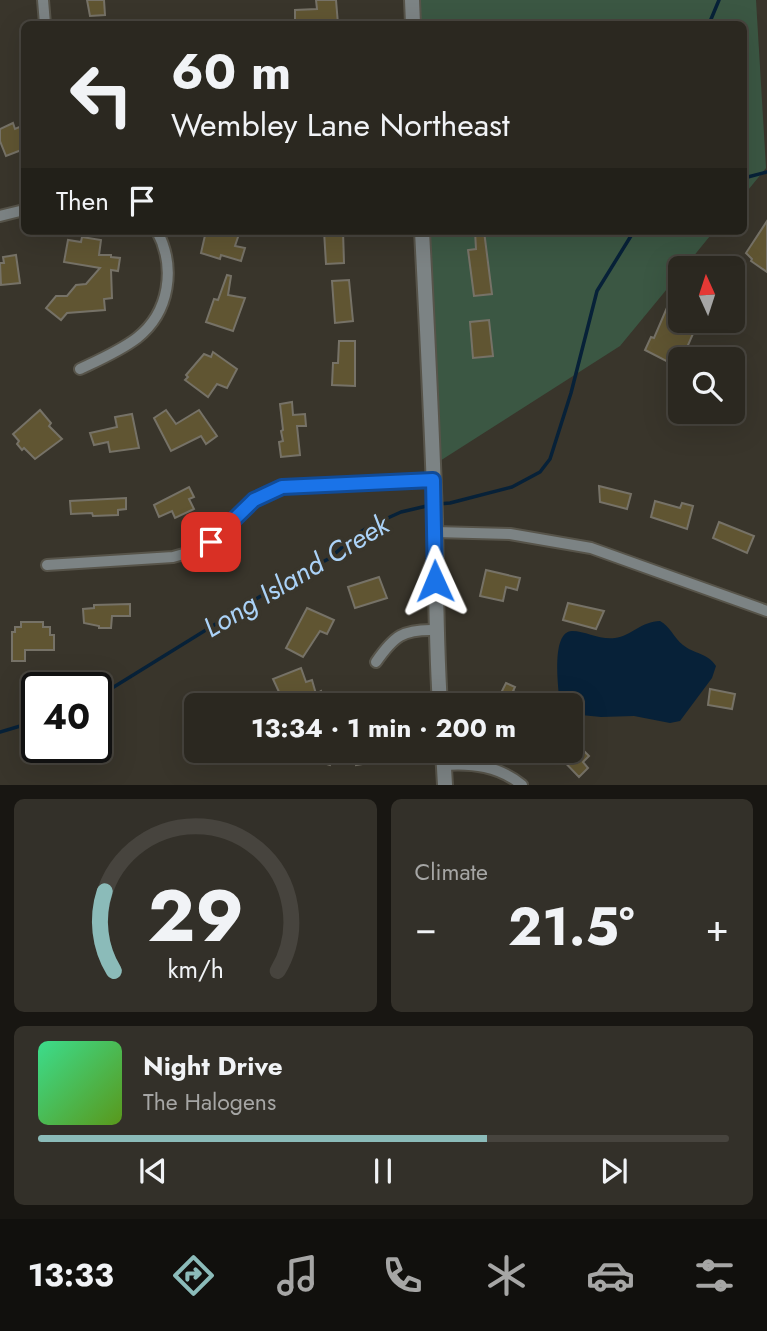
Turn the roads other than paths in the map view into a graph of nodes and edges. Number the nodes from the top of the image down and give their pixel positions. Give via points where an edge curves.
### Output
1 (43, 0) edge
2 (412, 0) edge
3 (45, 21) edge
4 (413, 21) edge
5 (21, 211) edge
6 (0, 216) edge
7 (159, 235) edge
8 (422, 235) edge
9 (80, 369) dead end
10 (433, 480) junction
11 (435, 526) junction
12 (47, 565) dead end
13 (767, 611) edge
14 (435, 630) junction
15 (376, 662) dead end
16 (439, 693) edge
17 (443, 763) edge
18 (460, 763) edge
19 (445, 785) edge
20 (522, 785) edge

1 - 3 street
2 - 4 street
5 - 6 street
7 - 9 street via 169,269 165,296 155,318 125,347
8 - 10 street
10 - 11 street
10 - 12 street via 282,487 254,500 211,542 190,553
11 - 13 street via 591,548
11 - 14 street
14 - 15 street via 416,629 391,640
14 - 16 street
17 - 19 street
18 - 20 street via 500,772

